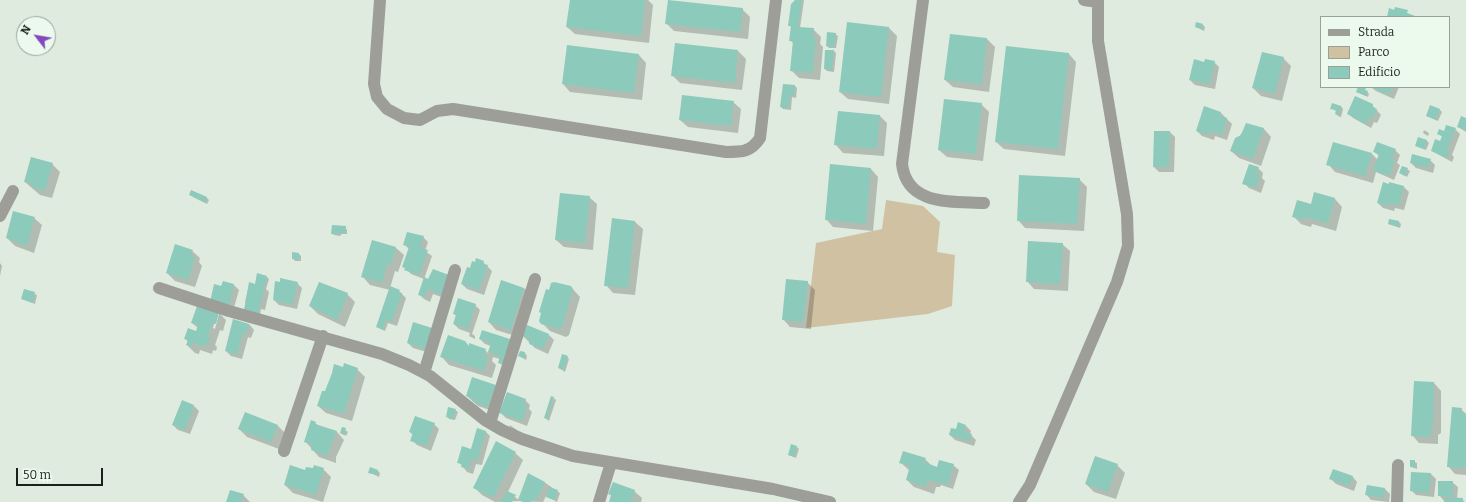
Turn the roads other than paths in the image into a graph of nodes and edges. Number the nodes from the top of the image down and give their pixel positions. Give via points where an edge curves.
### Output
1 (380, 0) edge
2 (776, 0) edge
3 (923, 0) edge
4 (1084, 0) edge
5 (1098, 1) edge
6 (14, 191) dead end
7 (984, 203) dead end
8 (0, 216) edge
9 (455, 270) dead end
10 (535, 279) dead end
11 (159, 288) dead end
12 (323, 336) junction
13 (424, 373) junction
14 (490, 423) junction
15 (284, 451) dead end
16 (611, 463) junction
17 (1398, 465) dead end
18 (599, 502) edge
19 (830, 502) edge
20 (1019, 502) edge
21 (1397, 502) edge

1 - 2 street via 374,84 377,96 387,109 404,118 420,120 437,111 453,109 726,152 740,152 754,148 760,138
3 - 7 street via 902,164 903,176 909,186 933,199
4 - 5 street
5 - 20 street via 1098,40 1127,214 1128,246 1118,282 1030,485
6 - 8 street
9 - 13 street
10 - 14 street
11 - 12 street via 229,311
12 - 13 street via 382,354
12 - 15 street
13 - 14 street
14 - 16 street via 522,439 573,456
16 - 18 street
16 - 19 street via 773,489
17 - 21 street

